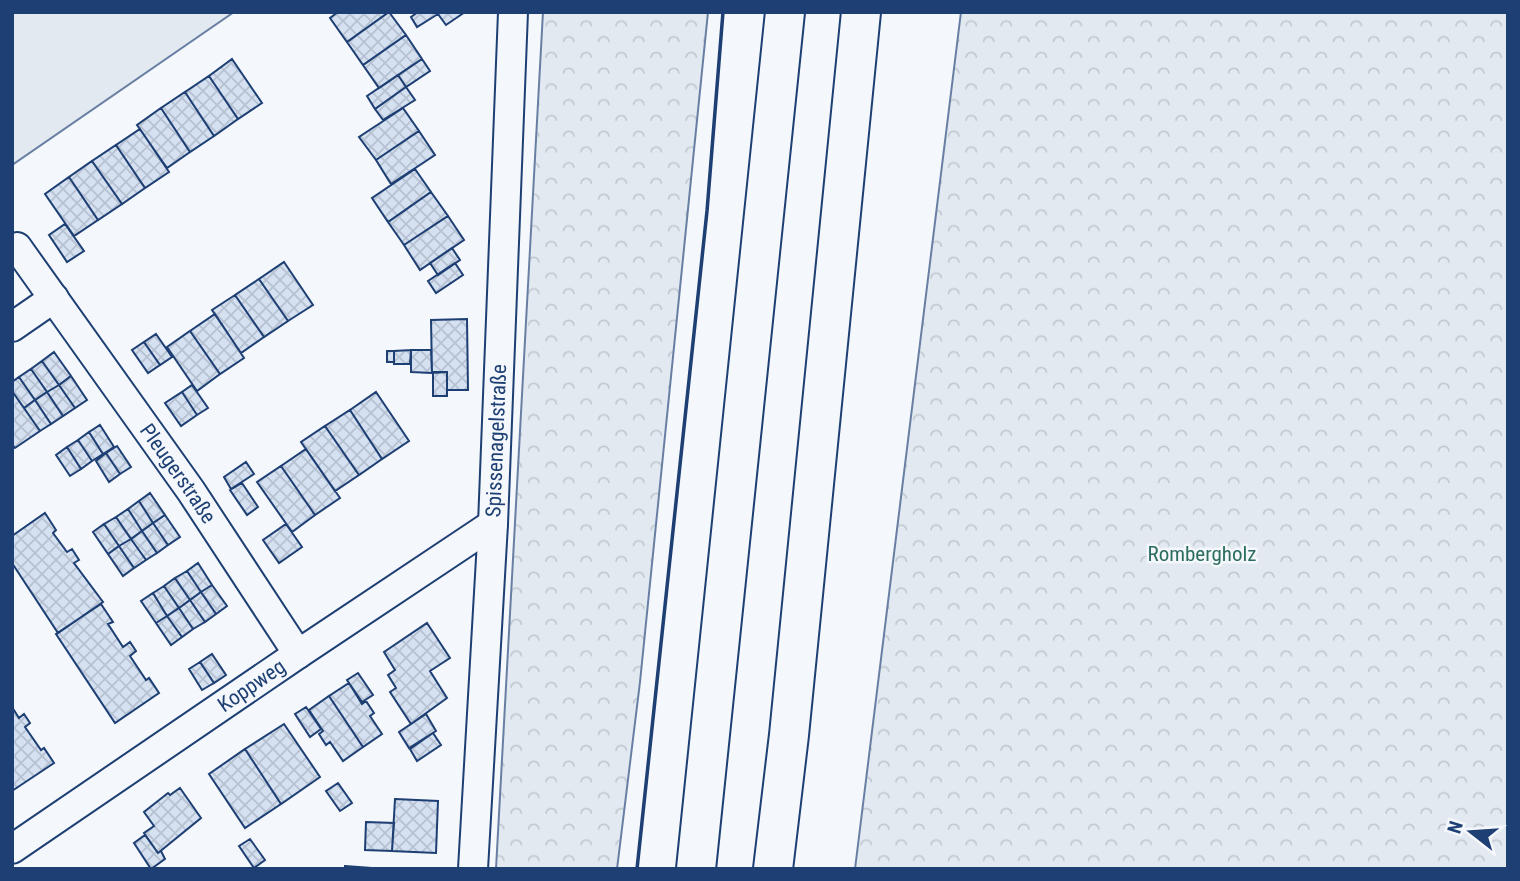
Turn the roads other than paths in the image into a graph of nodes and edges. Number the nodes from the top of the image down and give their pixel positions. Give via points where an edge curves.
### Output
1 (513, 12) edge
2 (785, 12) edge
3 (862, 12) edge
4 (17, 247) dead end
5 (54, 298) junction
6 (12, 327) edge
7 (494, 524) junction
8 (298, 654) junction
9 (12, 849) edge
10 (473, 869) edge
11 (696, 869) edge
12 (773, 869) edge

1 - 7 street, Spissenagelstraße
2 - 11 highway
3 - 12 highway
4 - 5 street, Pleugerstraße
5 - 6 street
5 - 8 street, Pleugerstraße via 191,491
7 - 8 street, Koppweg
7 - 10 street, Spissenagelstraße
8 - 9 street, Koppweg

